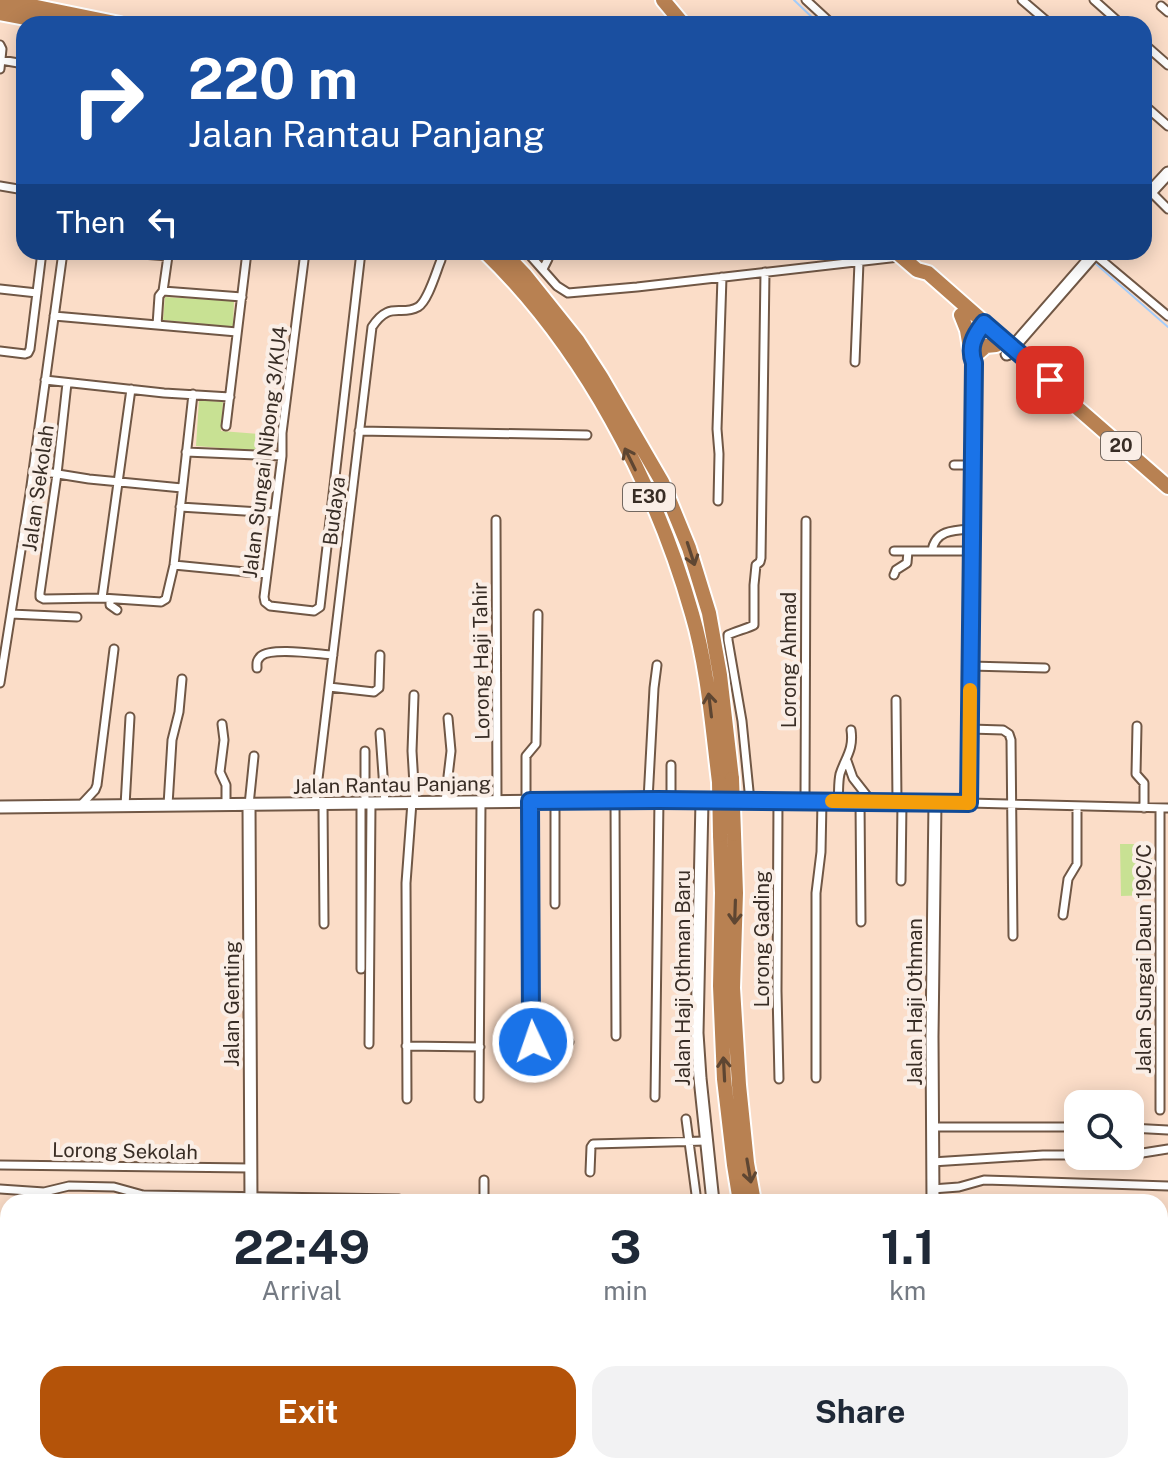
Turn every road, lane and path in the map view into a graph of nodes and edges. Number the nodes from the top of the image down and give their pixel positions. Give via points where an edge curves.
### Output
1 (2, 0) edge
2 (663, 0) edge
3 (806, 0) edge
4 (1022, 0) edge
5 (1094, 0) edge
6 (84, 16) edge
7 (676, 16) edge
8 (823, 16) edge
9 (1041, 16) edge
10 (1112, 16) edge
11 (0, 45) edge
12 (1152, 51) edge
13 (1, 64) edge
14 (1168, 65) edge
15 (1152, 112) edge
16 (1168, 126) edge
17 (1168, 173) edge
18 (1152, 191) edge
19 (41, 260) edge
20 (62, 260) edge
21 (167, 260) edge
22 (246, 260) edge
23 (304, 260) edge
24 (360, 260) edge
25 (441, 260) dead end
26 (492, 260) edge
27 (511, 260) edge
28 (535, 260) edge
29 (547, 260) edge
30 (869, 260) edge
31 (905, 260) edge
32 (1088, 260) edge
33 (1102, 260) edge
34 (859, 262) junction
35 (543, 269) junction
36 (917, 270) junction
37 (765, 272) junction
38 (722, 277) junction
39 (0, 289) edge
40 (163, 291) junction
41 (37, 293) junction
42 (242, 297) junction
43 (961, 315) junction
44 (54, 316) junction
45 (1168, 316) edge
46 (157, 325) junction
47 (984, 329) junction
48 (237, 332) junction
49 (1005, 349) junction
50 (0, 351) edge
51 (974, 357) junction
52 (855, 362) dead end
53 (45, 380) junction
54 (67, 383) junction
55 (131, 389) junction
56 (193, 394) junction
57 (230, 397) junction
58 (226, 426) dead end
59 (359, 431) junction
60 (587, 435) dead end
61 (186, 452) junction
62 (282, 456) junction
63 (954, 465) dead end
64 (973, 465) junction
65 (33, 470) junction
66 (57, 474) junction
67 (118, 482) junction
68 (1168, 487) edge
69 (182, 488) junction
70 (718, 501) dead end
71 (180, 507) junction
72 (274, 513) junction
73 (496, 520) dead end
74 (806, 521) dead end
75 (972, 529) junction
76 (894, 551) dead end
77 (908, 551) junction
78 (932, 551) junction
79 (972, 551) junction
80 (174, 565) junction
81 (267, 574) junction
82 (894, 575) dead end
83 (106, 599) junction
84 (117, 610) dead end
85 (11, 614) junction
86 (538, 614) dead end
87 (77, 617) dead end
88 (114, 649) dead end
89 (333, 655) junction
90 (380, 655) dead end
91 (657, 665) dead end
92 (970, 666) junction
93 (257, 668) dead end
94 (1045, 668) dead end
95 (182, 679) dead end
96 (0, 683) edge
97 (329, 687) junction
98 (414, 695) dead end
99 (896, 700) dead end
100 (130, 717) dead end
101 (448, 718) dead end
102 (222, 724) dead end
103 (1137, 726) dead end
104 (970, 729) junction
105 (851, 730) dead end
106 (380, 733) dead end
107 (365, 751) dead end
108 (254, 756) dead end
109 (847, 761) junction
110 (671, 765) dead end
111 (726, 780) junction
112 (615, 800) junction
113 (659, 800) junction
114 (778, 800) junction
115 (805, 800) junction
116 (497, 801) junction
117 (528, 801) junction
118 (555, 801) junction
119 (702, 801) junction
120 (750, 801) junction
121 (822, 801) junction
122 (838, 801) junction
123 (866, 801) junction
124 (413, 802) junction
125 (445, 802) junction
126 (481, 802) junction
127 (900, 802) junction
128 (935, 802) junction
129 (366, 803) junction
130 (385, 803) junction
131 (969, 803) junction
132 (319, 804) junction
133 (168, 805) junction
134 (226, 805) junction
135 (249, 805) junction
136 (1012, 805) junction
137 (80, 806) junction
138 (125, 806) junction
139 (1077, 806) junction
140 (0, 807) edge
141 (1144, 808) junction
142 (1164, 808) edge
143 (727, 835) junction
144 (901, 881) dead end
145 (555, 904) dead end
146 (1063, 915) dead end
147 (861, 922) dead end
148 (324, 924) dead end
149 (1013, 936) dead end
150 (361, 969) dead end
151 (616, 1036) dead end
152 (569, 1042) dead end
153 (369, 1044) dead end
154 (406, 1046) junction
155 (480, 1047) junction
156 (816, 1078) dead end
157 (779, 1079) dead end
158 (655, 1097) dead end
159 (479, 1098) dead end
160 (407, 1099) dead end
161 (1160, 1110) dead end
162 (686, 1119) dead end
163 (932, 1127) junction
164 (1064, 1127) edge
165 (1144, 1129) edge
166 (1168, 1130) edge
167 (706, 1141) junction
168 (688, 1142) junction
169 (1168, 1149) edge
170 (1144, 1153) edge
171 (1064, 1155) edge
172 (932, 1162) junction
173 (0, 1165) edge
174 (250, 1168) junction
175 (590, 1172) dead end
176 (484, 1180) dead end
177 (1168, 1186) edge
178 (0, 1189) edge
179 (932, 1189) junction
180 (139, 1194) edge
181 (251, 1194) edge
182 (484, 1194) edge
183 (696, 1194) edge
184 (712, 1194) edge
185 (739, 1194) edge
186 (753, 1194) edge
187 (932, 1194) edge

1 - 6 highway
2 - 7 highway
3 - 8 street
4 - 9 street
5 - 10 street
11 - 13 street
12 - 14 street
15 - 16 street
17 - 18 street
19 - 41 street
20 - 44 street
21 - 40 street
22 - 42 street
23 - 62 street, Jalan Sungai Nibong 3/KU4
24 - 81 street, Jalan Sungai Nibong 3/KU4 via 320,607 314,611 270,606 264,597
25 - 59 street, Budaya via 421,305 391,310 372,327
111 -> 26 highway, E30 via 693,615 645,489 580,368
27 -> 111 highway, E30 via 577,340 662,482 709,613 720,675
28 - 35 street
29 - 35 street
30 - 34 street
31 - 36 highway, 20
32 - 49 street
33 - 45 street
34 - 37 street
34 - 52 street
35 - 38 street via 568,293
36 - 43 highway, 20 via 922,281
36 - 47 highway, 20 via 928,273
37 - 38 street
37 - 120 street via 761,558 756,565 754,625 728,640
38 - 70 street
39 - 41 street
40 - 42 street
40 - 46 street
41 - 50 street via 28,353
42 - 48 street
43 - 47 highway, 20
43 - 51 highway
44 - 46 street
44 - 53 street
46 - 48 street
47 - 49 highway, 20
47 - 51 street via 972,341
48 - 57 street
49 - 51 highway via 986,346
49 - 68 highway, 20 via 1069,397
51 - 64 street
53 - 54 street
53 - 65 street
54 - 55 street
54 - 66 street, Jalan Sekolah
55 - 56 street
55 - 67 street
56 - 57 street
56 - 61 street
57 - 58 street
59 - 60 street
59 - 89 street, Budaya
61 - 62 street
61 - 69 street
62 - 72 street, Jalan Sungai Nibong 3/KU4
63 - 64 street
64 - 75 street
65 - 66 street
65 - 85 street
66 - 67 street
66 - 83 street, Jalan Sekolah via 40,597
67 - 69 street
67 - 83 street
69 - 71 street
71 - 72 street
71 - 80 street
72 - 81 street, Jalan Sungai Nibong 3/KU4
73 - 116 street, Lorong Haji Tahir
74 - 115 street, Lorong Ahmad
75 - 78 street via 939,536
75 - 79 street
76 - 77 street
77 - 78 street
77 - 82 street via 907,563
78 - 79 street
79 - 92 street
80 - 81 street
80 - 83 street via 161,602
83 - 84 street
85 - 87 street
85 - 96 street
86 - 117 street via 536,744 526,756
88 - 137 street via 97,785
89 - 93 street via 275,652 260,657
89 - 97 street, Budaya
90 - 97 street via 379,688 374,692
91 - 113 street
92 - 94 street
92 - 104 street
95 - 133 street
97 - 132 street, Budaya
98 - 124 street
99 - 127 street
100 - 138 street
101 - 125 street via 451,751
102 - 134 street via 220,772
103 - 141 street via 1136,774 1144,783
104 - 131 street
104 - 136 street via 1009,734
105 - 109 street
106 - 130 street
107 - 129 street
108 - 135 street
109 - 122 street
109 - 123 street
110 - 113 street
111 - 143 highway, E30, bridge
112 - 113 street, Jalan Rantau Panjang
112 - 118 street, Jalan Rantau Panjang
112 - 151 street
113 - 119 street, Jalan Rantau Panjang
113 - 158 street
114 - 115 street, Jalan Rantau Panjang
114 - 120 street, Jalan Rantau Panjang
114 - 157 street, Lorong Gading
115 - 121 street, Jalan Rantau Panjang
116 - 117 street, Jalan Rantau Panjang
116 - 126 street, Jalan Rantau Panjang
117 - 118 street, Jalan Rantau Panjang
117 - 152 street via 533,1042
118 - 145 street
119 - 120 street, Jalan Rantau Panjang
119 - 167 street, Jalan Haji Othman Baru via 697,1033
121 - 122 street, Jalan Rantau Panjang
121 - 156 street via 816,893
122 - 123 street, Jalan Rantau Panjang
123 - 127 street, Jalan Rantau Panjang
123 - 147 street
124 - 125 street, Jalan Rantau Panjang
124 - 130 street, Jalan Rantau Panjang
124 - 154 street via 406,883
125 - 126 street, Jalan Rantau Panjang
126 - 155 street
127 - 128 street, Jalan Rantau Panjang
127 - 144 street
128 - 131 street, Jalan Rantau Panjang
128 - 163 street, Jalan Haji Othman
129 - 130 street, Jalan Rantau Panjang
129 - 132 street, Jalan Rantau Panjang
129 - 150 street
129 - 153 street
131 - 136 street, Jalan Rantau Panjang
132 - 135 street, Jalan Rantau Panjang
132 - 148 street, Budaya
133 - 134 street, Jalan Rantau Panjang
133 - 138 street, Jalan Rantau Panjang
134 - 135 street, Jalan Rantau Panjang
135 - 174 street, Jalan Genting
136 - 139 street, Jalan Rantau Panjang
136 - 149 street
137 - 138 street, Jalan Rantau Panjang
137 - 140 street, Jalan Rantau Panjang
139 - 141 street, Jalan Rantau Panjang
139 - 146 street via 1077,864 1068,879
141 - 142 street, Jalan Rantau Panjang
142 - 161 street, Jalan Sungai Daun 19C/C
185 -> 143 highway, E30 via 724,1079 720,986
143 -> 186 highway, E30 via 736,893 733,988 739,1085
154 - 155 street
154 - 160 street
155 - 159 street
162 - 168 street
163 - 164 street
163 - 172 street, Jalan Haji Othman
165 - 166 street
167 - 168 street
167 - 184 street, Jalan Haji Othman Baru
168 - 175 street via 593,1144
168 - 183 street
169 - 170 street
171 - 172 street
172 - 179 street, Jalan Haji Othman
173 - 174 street, Lorong Sekolah
174 - 181 street, Jalan Genting
176 - 182 street
177 - 179 street via 984,1180
178 - 180 street via 114,1187
179 - 187 street, Jalan Haji Othman

